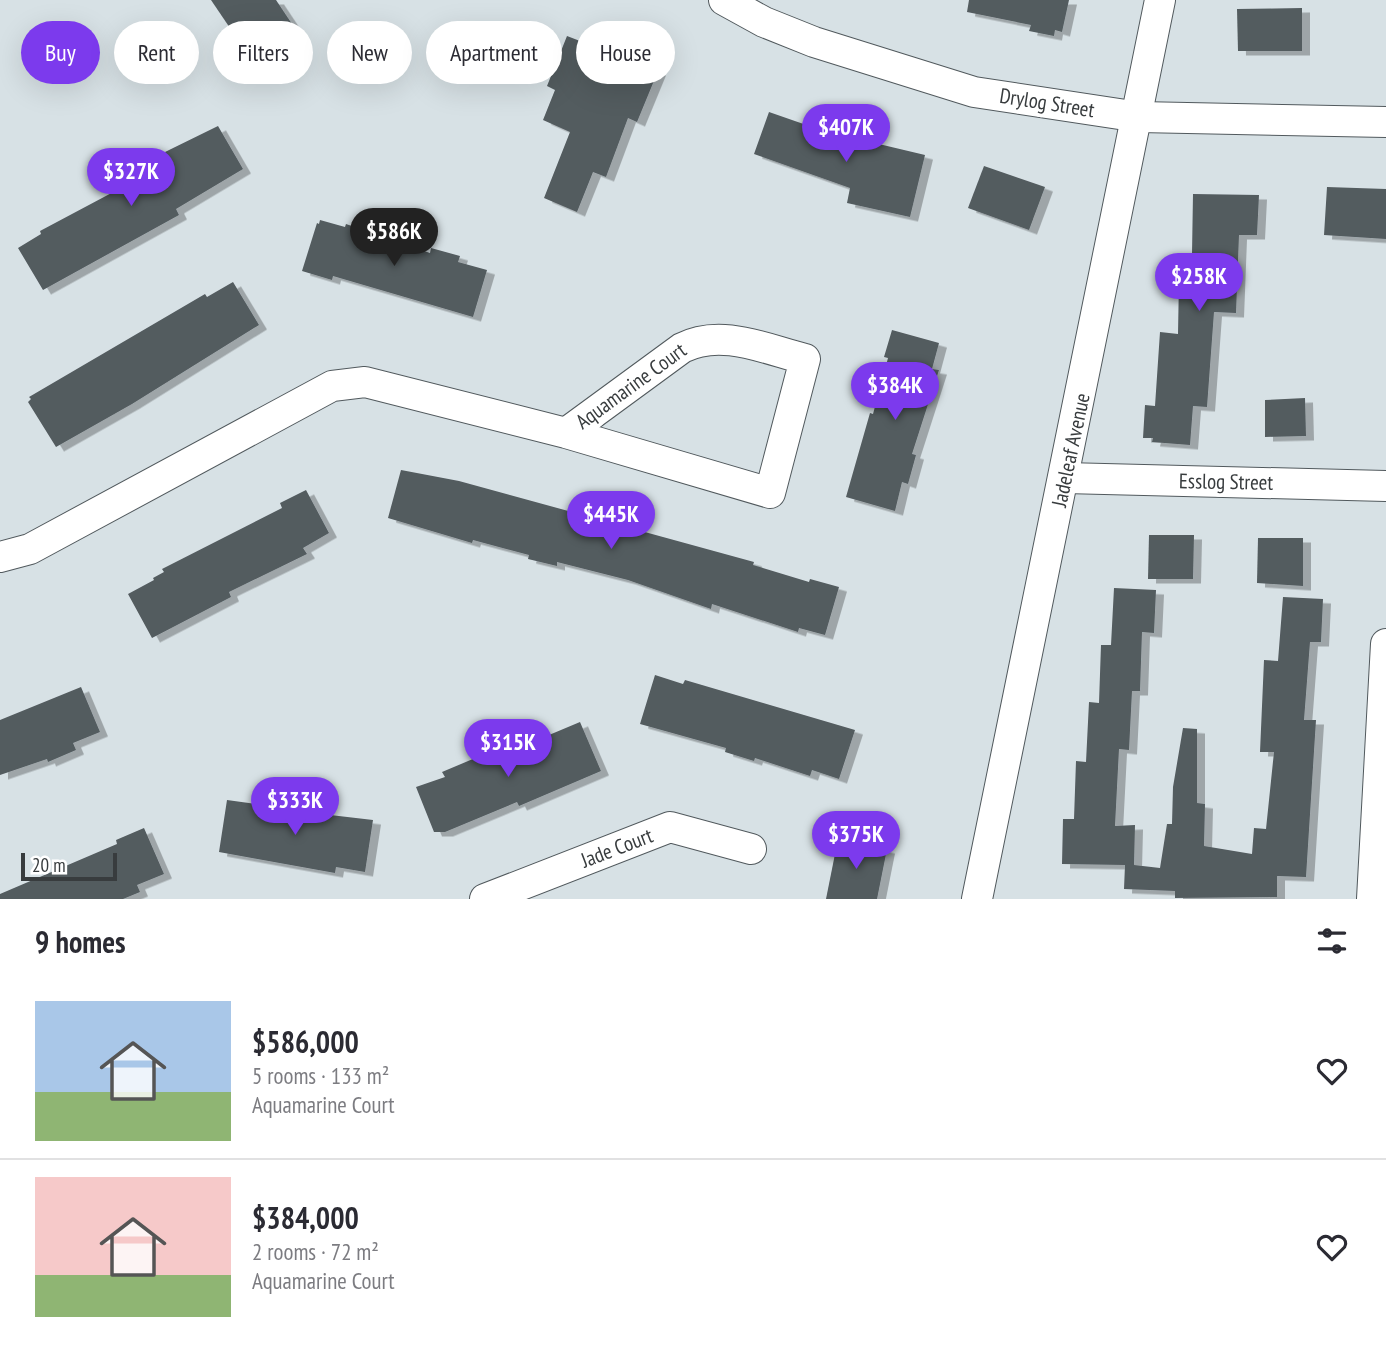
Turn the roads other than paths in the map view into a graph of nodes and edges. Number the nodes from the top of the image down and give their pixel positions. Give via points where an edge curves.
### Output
1 (724, 0) edge
2 (1160, 0) edge
3 (1139, 117) junction
4 (1386, 122) edge
5 (566, 433) junction
6 (1065, 478) junction
7 (1386, 486) edge
8 (0, 557) edge
9 (1386, 644) edge
10 (751, 849) dead end
11 (485, 899) edge
12 (977, 899) edge
13 (1373, 899) edge

1 - 3 street, Drylog Street via 814,42 961,88
2 - 3 street, Jadeleaf Avenue
3 - 4 street, Drylog Street
3 - 6 street, Jadeleaf Avenue
5 - 5 street, Aquamarine Court via 770,493 805,359 723,338 699,339
5 - 8 street, Aquamarine Court via 365,382 332,386 30,549
6 - 7 street, Esslog Street
6 - 12 street, Jadeleaf Avenue
9 - 13 street
10 - 11 street, Jade Court via 670,827

